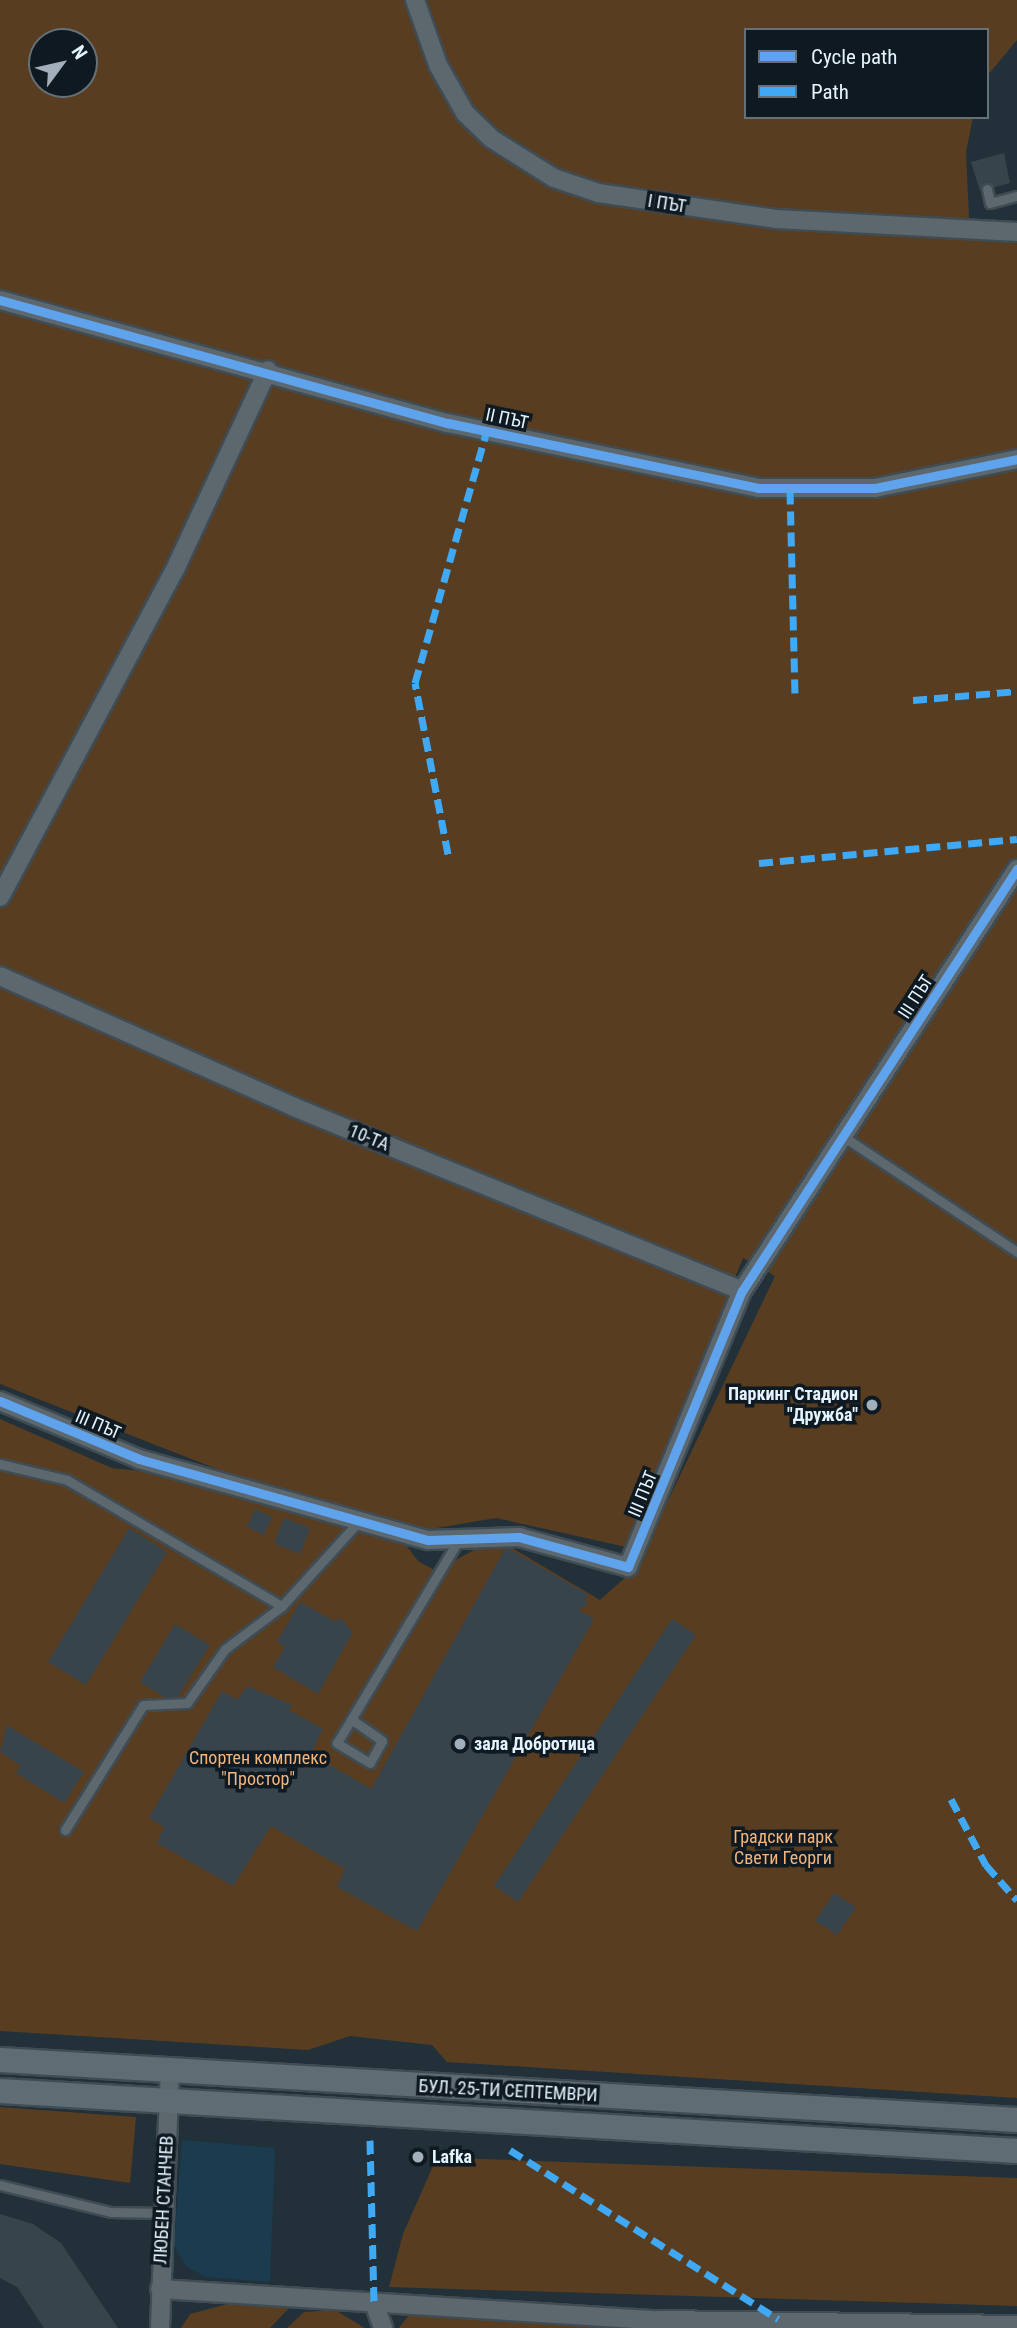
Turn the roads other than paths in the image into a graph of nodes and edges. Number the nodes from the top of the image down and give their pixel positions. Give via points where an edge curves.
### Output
1 (415, 0) edge
2 (987, 189) dead end
3 (1017, 196) edge
4 (1017, 232) edge
5 (0, 300) edge
6 (268, 370) junction
7 (1017, 459) edge
8 (1017, 869) edge
9 (0, 897) edge
10 (0, 976) edge
11 (844, 1137) junction
12 (1017, 1252) edge
13 (742, 1291) junction
14 (0, 1401) edge
15 (0, 1464) edge
16 (359, 1521) junction
17 (458, 1541) junction
18 (282, 1606) junction
19 (351, 1719) junction
20 (65, 1830) dead end
21 (0, 2060) edge
22 (170, 2072) junction
23 (0, 2091) edge
24 (168, 2102) junction
25 (1017, 2120) edge
26 (1017, 2151) edge
27 (0, 2185) edge
28 (163, 2213) junction
29 (160, 2289) junction
30 (374, 2303) junction
31 (778, 2323) edge
32 (659, 2324) edge
33 (1017, 2325) edge
34 (160, 2328) edge
35 (383, 2328) edge

1 - 4 street, І ПЪТ via 438,65 466,113 508,152 554,177 598,193 777,219
2 - 3 lane via 990,202
5 - 6 street, ІІ ПЪТ
6 - 7 street, ІІ ПЪТ via 448,423 758,488 875,488
6 - 9 street via 171,577
8 - 11 street, ІІІ ПЪТ
10 - 13 street, 10-ТА via 294,1107
11 - 12 lane
11 - 13 street, ІІІ ПЪТ
13 - 17 street, ІІІ ПЪТ via 628,1567 519,1536
14 - 16 street, ІІІ ПЪТ via 139,1459
15 - 18 lane via 67,1480
16 - 17 street, ІІІ ПЪТ
16 - 18 lane
17 - 19 lane
18 - 20 lane via 225,1649 187,1703 142,1705
19 - 19 lane via 382,1741 370,1763 337,1743
21 - 22 main road, БУЛ. 25-ТИ СЕПТЕМВРИ
22 - 24 street, ЛЮБЕН СТАНЧЕВ
22 - 25 main road, БУЛ. 25-ТИ СЕПТЕМВРИ
23 - 24 main road, БУЛ. 25-ТИ СЕПТЕМВРИ
24 - 26 main road, БУЛ. 25-ТИ СЕПТЕМВРИ
24 - 28 street, ЛЮБЕН СТАНЧЕВ
27 - 28 lane via 111,2212
28 - 29 street, ЛЮБЕН СТАНЧЕВ
29 - 30 street
29 - 34 street, ЛЮБЕН СТАНЧЕВ
30 - 32 street
30 - 35 street
31 - 32 street
31 - 33 street

